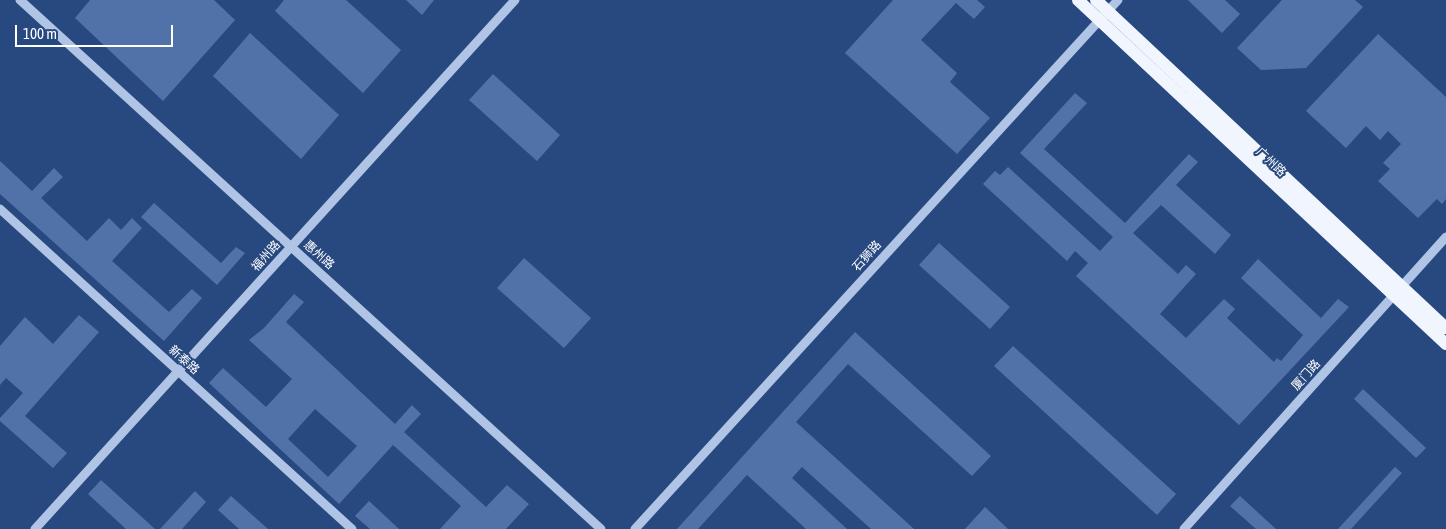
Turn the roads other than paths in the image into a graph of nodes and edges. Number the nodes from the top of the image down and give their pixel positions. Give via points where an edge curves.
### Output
1 (20, 0) edge
2 (516, 0) edge
3 (1078, 0) edge
4 (1096, 0) edge
5 (1118, 0) edge
6 (1103, 16) junction
7 (0, 209) edge
8 (1446, 238) edge
9 (1398, 291) junction
10 (1446, 328) edge
11 (1446, 344) edge
12 (178, 371) junction
13 (35, 529) edge
14 (352, 529) edge
15 (601, 529) edge
16 (635, 529) edge
17 (1184, 529) edge

1 - 15 street, 惠州路
2 - 12 street, 福州路
3 - 6 main road, 广州路
4 - 6 main road, 广州路
5 - 6 street, 石狮路
6 - 9 main road, 广州路
6 - 16 street, 石狮路
7 - 12 street, 新泰路
8 - 9 street, 厦门路
9 - 10 main road, 广州路
9 - 11 main road, 广州路
9 - 17 street, 厦门路
12 - 13 street, 福州路
12 - 14 street, 新泰路

